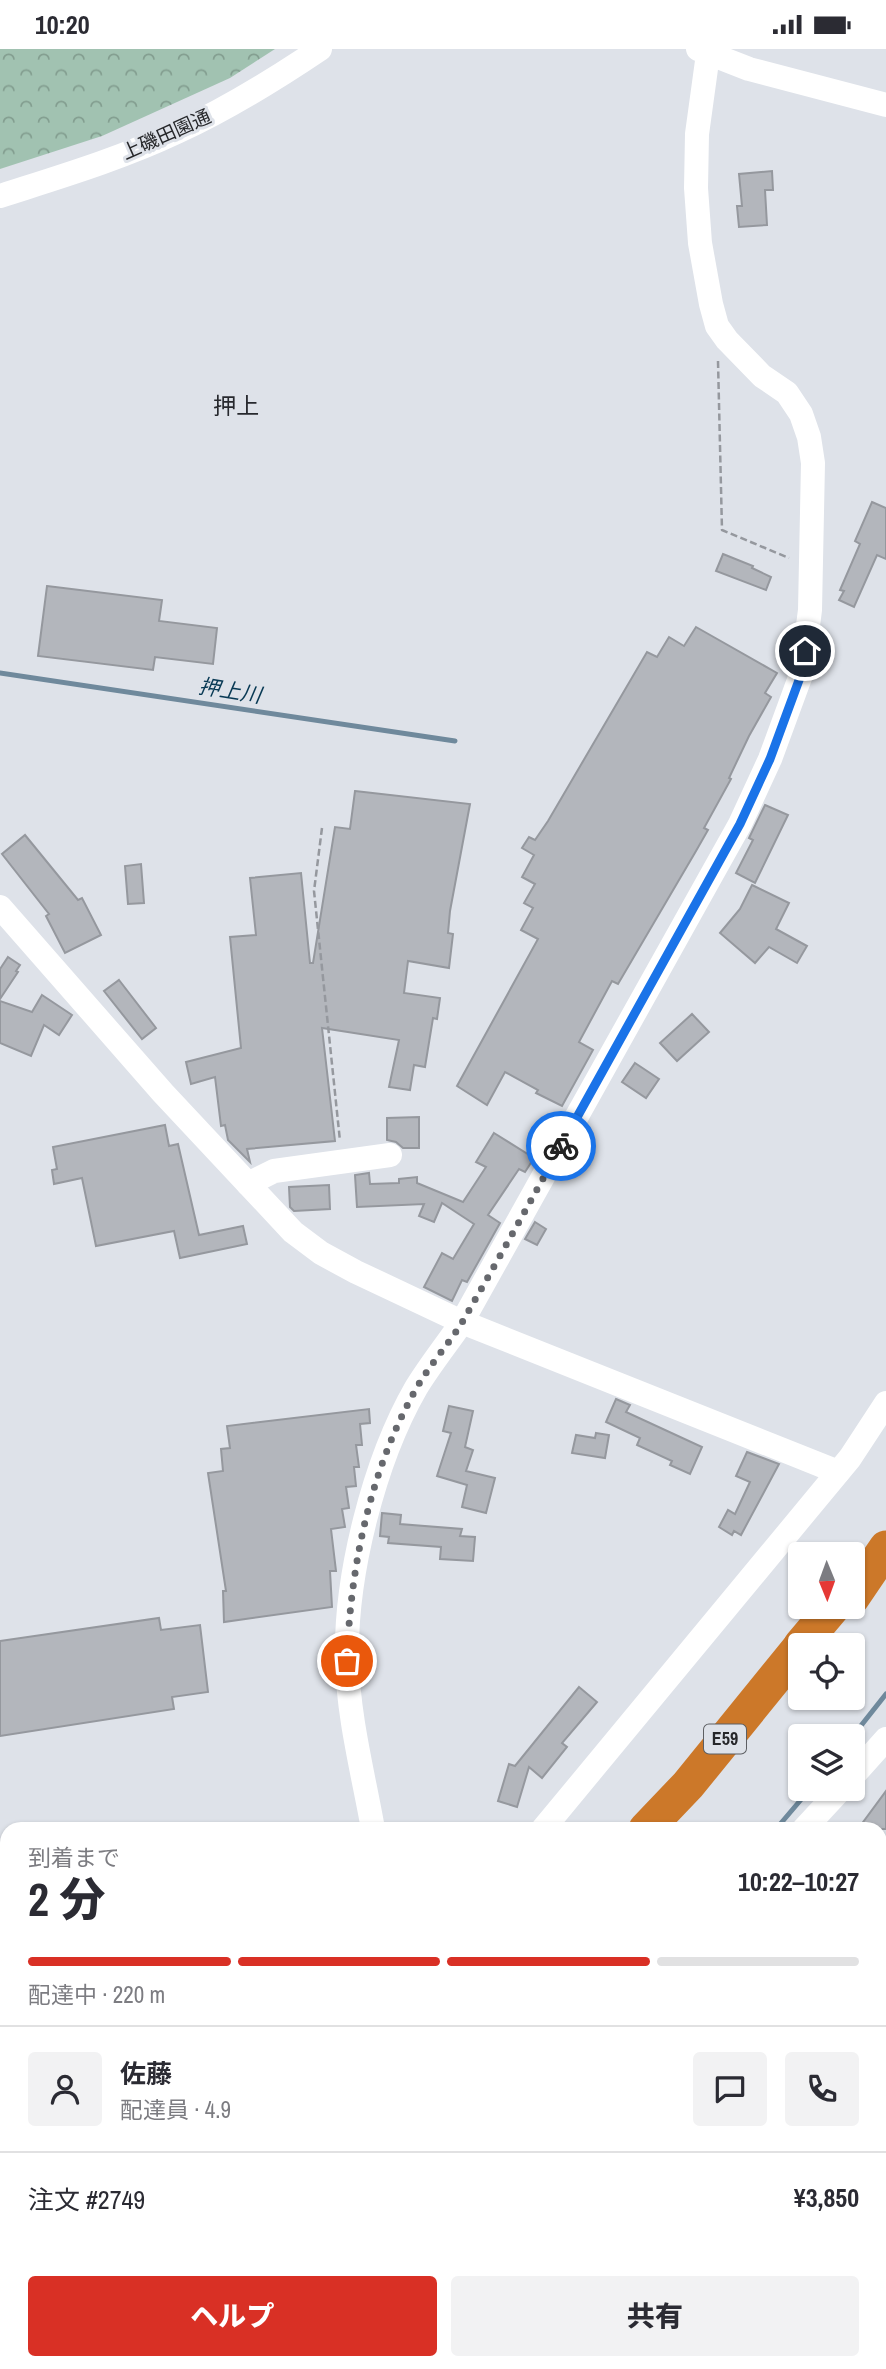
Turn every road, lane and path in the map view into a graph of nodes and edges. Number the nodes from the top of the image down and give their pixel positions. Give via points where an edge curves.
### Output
1 (320, 49) edge
2 (703, 51) edge
3 (886, 104) edge
4 (0, 196) edge
5 (717, 326) junction
6 (812, 568) junction
7 (322, 828) dead end
8 (0, 907) edge
9 (390, 1155) dead end
10 (342, 1162) junction
11 (248, 1184) junction
12 (462, 1322) junction
13 (886, 1403) edge
14 (838, 1472) junction
15 (886, 1542) edge
16 (886, 1548) edge
17 (865, 1567) edge
18 (865, 1579) edge
19 (823, 1619) edge
20 (812, 1633) edge
21 (788, 1662) edge
22 (788, 1685) edge
23 (886, 1739) edge
24 (865, 1762) edge
25 (830, 1801) edge
26 (372, 1822) edge
27 (549, 1822) edge
28 (653, 1822) edge
29 (677, 1822) edge
30 (810, 1822) edge

1 - 4 street, 上磯田園通 via 239,101 175,133
2 - 3 street via 748,69
2 - 5 street via 696,188 700,243
5 - 6 street via 744,360 788,393 801,414 813,463
5 - 6 path via 722,530
6 - 12 street via 802,672 740,824
7 - 10 path via 314,891
8 - 11 street
9 - 10 street
10 - 11 street via 274,1171
11 - 12 street via 293,1232 321,1253
12 - 14 street
12 - 26 street via 416,1388 390,1443 367,1515 352,1586 347,1661 350,1701
13 - 14 street
14 - 27 street
15 - 17 highway
16 - 18 highway
19 - 20 highway, E59
21 - 28 highway, E59
22 - 29 highway, E59
23 - 24 street
25 - 30 street

